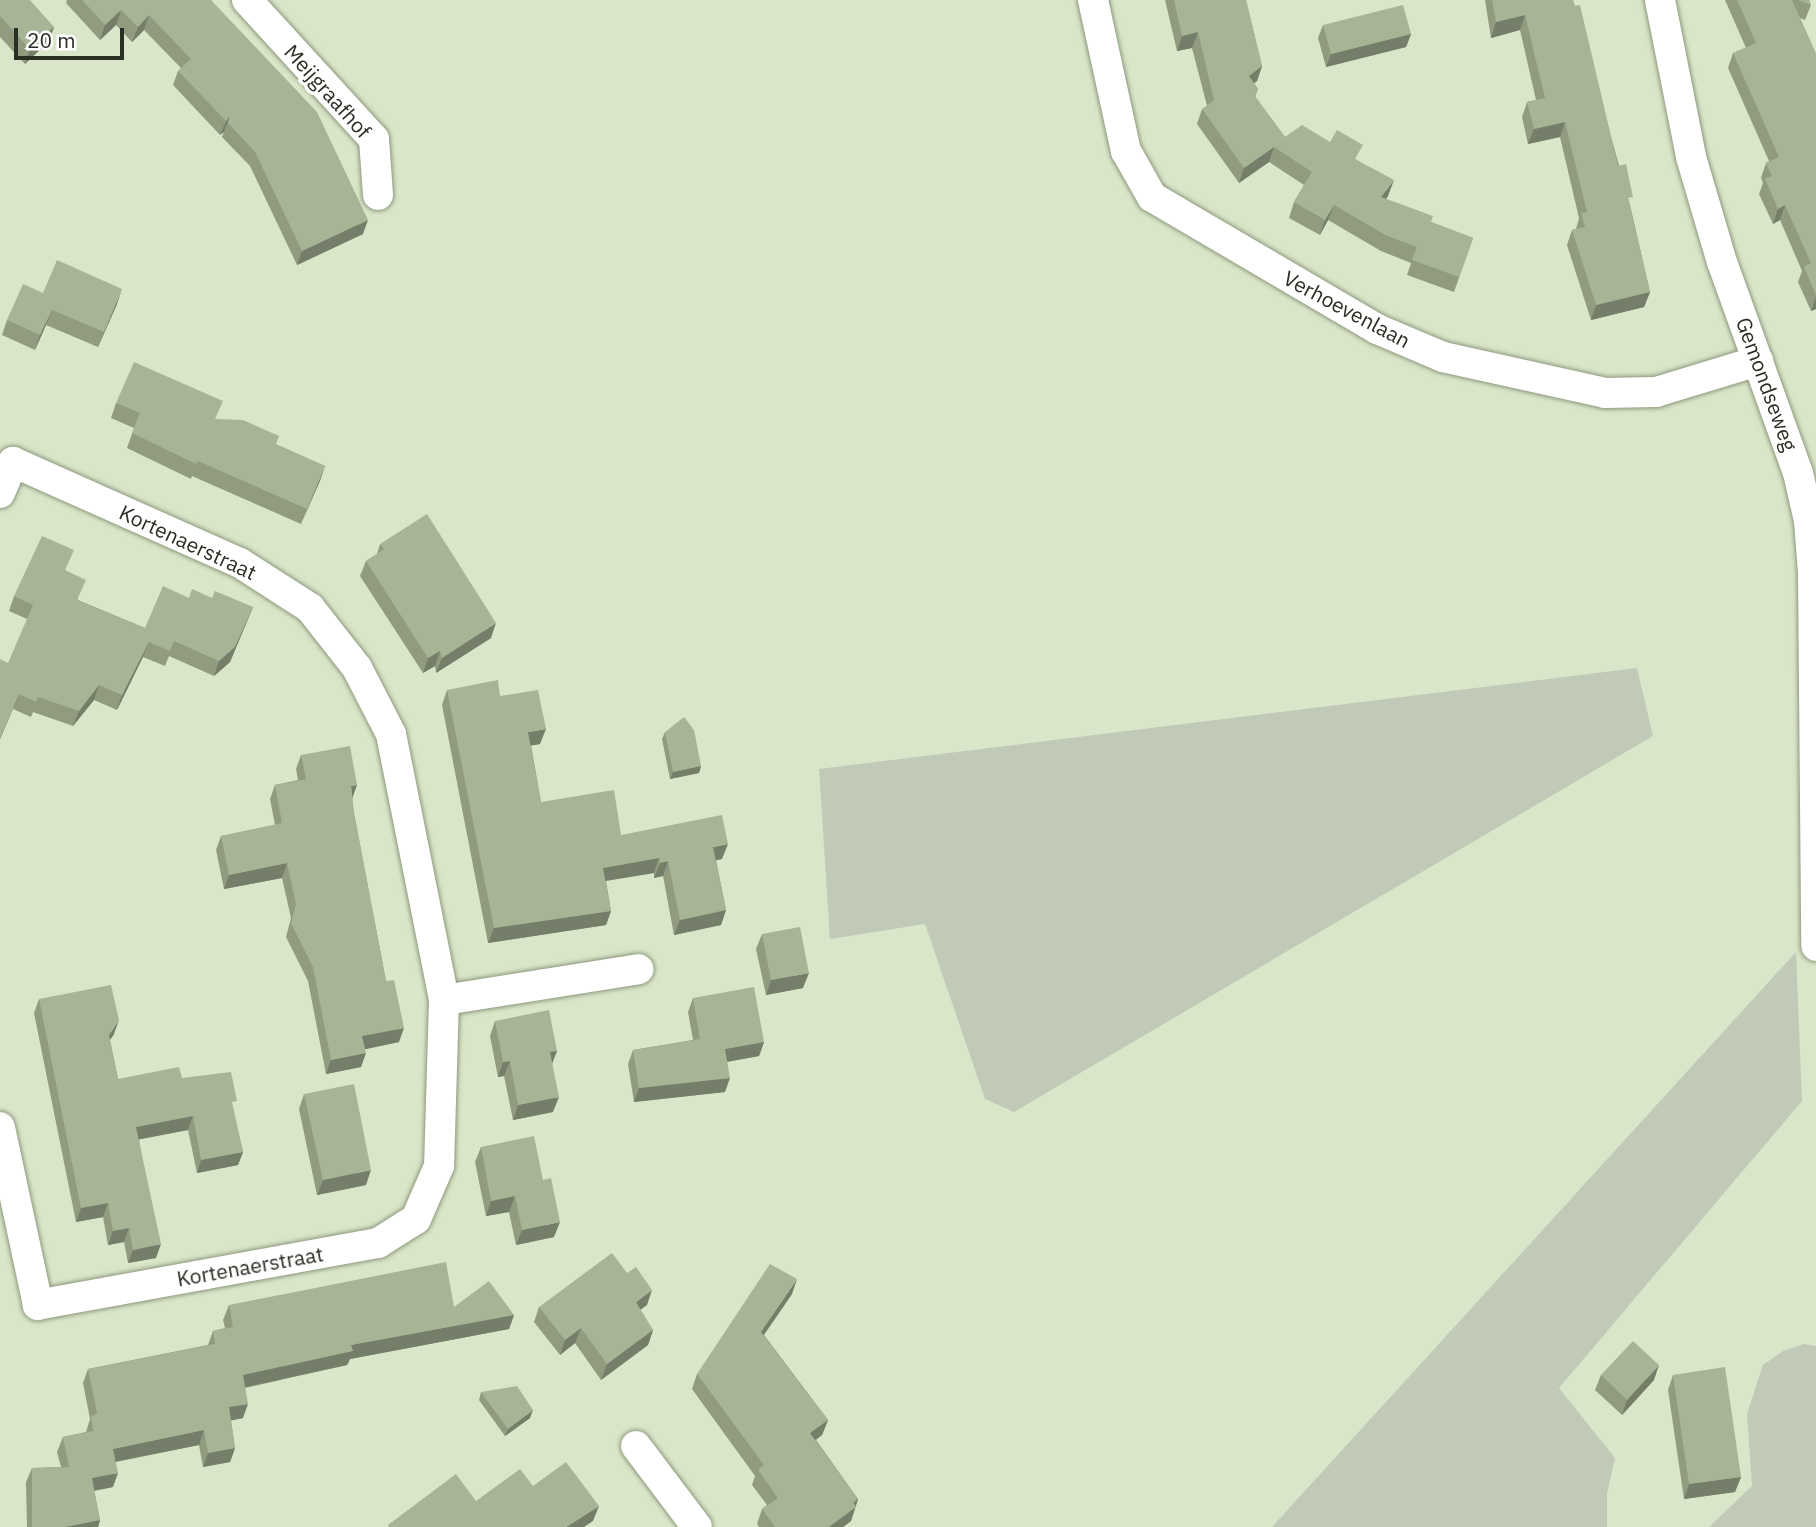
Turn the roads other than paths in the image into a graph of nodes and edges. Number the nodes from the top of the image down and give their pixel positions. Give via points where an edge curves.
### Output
1 (247, 0) edge
2 (1093, 0) edge
3 (1660, 0) edge
4 (379, 195) dead end
5 (1758, 360) junction
6 (0, 493) edge
7 (1816, 946) edge
8 (639, 969) dead end
9 (444, 1000) junction
10 (0, 1127) edge
11 (636, 1446) dead end
12 (688, 1524) edge

1 - 4 street, Meijgraafhof via 374,139
2 - 5 street, Verhoevenlaan via 1126,151 1152,197 1377,329 1443,357 1605,393 1656,392
3 - 5 street, Gemondseweg via 1691,157
5 - 7 street, Gemondseweg via 1798,473 1809,521
6 - 9 street, Kortenaerstraat via 13,462 240,563 310,608 357,668 391,734
8 - 9 street
9 - 10 street, Kortenaerstraat via 439,1166 416,1219 378,1242 38,1305
11 - 12 street

